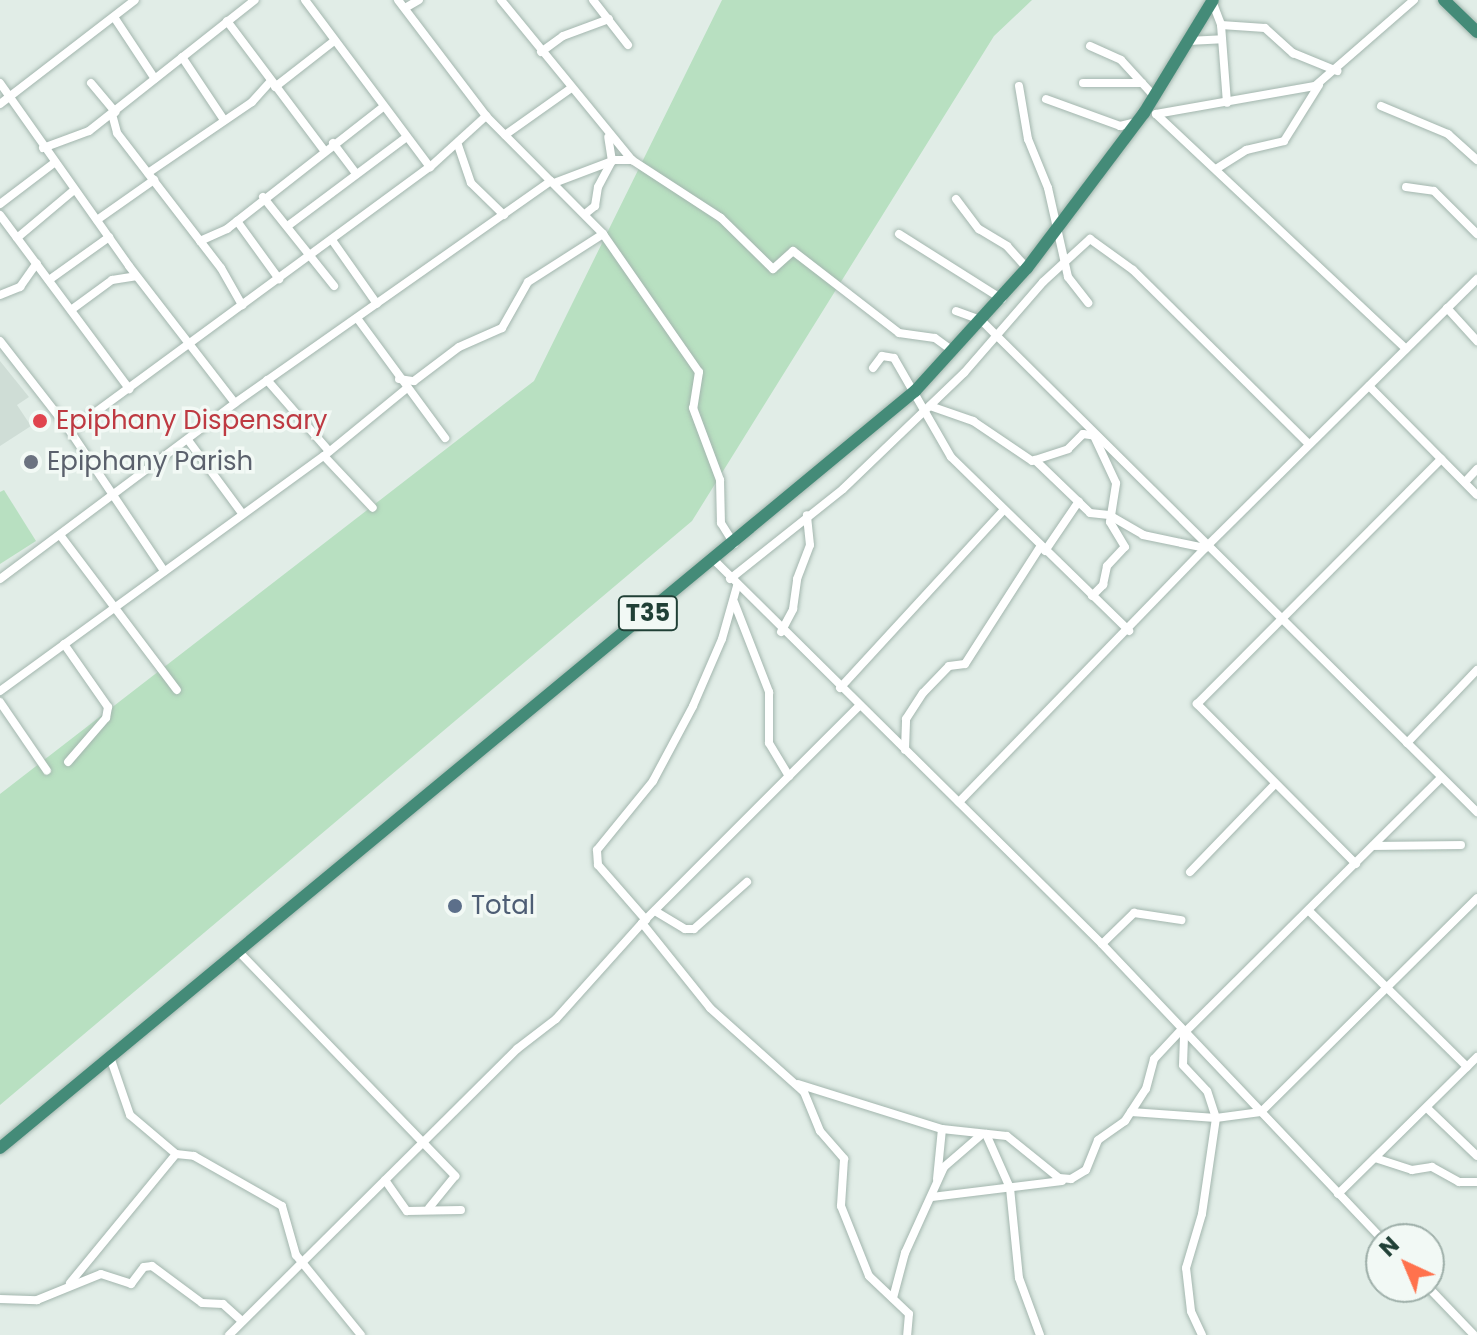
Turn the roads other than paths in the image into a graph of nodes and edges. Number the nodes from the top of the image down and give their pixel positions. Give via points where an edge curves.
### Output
1 (135, 0) edge
2 (255, 0) edge
3 (305, 0) edge
4 (398, 0) edge
5 (419, 0) edge
6 (501, 0) edge
7 (1414, 0) edge
8 (1444, 0) edge
9 (597, 1) edge
10 (1213, 1) edge
11 (405, 8) junction
12 (114, 17) junction
13 (609, 19) junction
14 (227, 21) junction
15 (1221, 25) junction
16 (1477, 32) edge
17 (1222, 39) junction
18 (334, 41) junction
19 (1188, 41) junction
20 (628, 45) dead end
21 (1090, 46) dead end
22 (541, 52) junction
23 (182, 57) junction
24 (1337, 71) junction
25 (155, 79) junction
26 (0, 83) edge
27 (91, 83) dead end
28 (1083, 83) dead end
29 (1142, 83) junction
30 (273, 84) junction
31 (1320, 84) junction
32 (1019, 86) dead end
33 (570, 89) junction
34 (1154, 96) junction
35 (9, 97) junction
36 (1046, 99) dead end
37 (1227, 103) junction
38 (0, 104) edge
39 (1381, 106) dead end
40 (382, 108) junction
41 (114, 113) junction
42 (486, 116) junction
43 (1146, 116) junction
44 (224, 120) junction
45 (606, 131) junction
46 (505, 135) junction
47 (404, 139) junction
48 (333, 143) junction
49 (458, 145) junction
50 (43, 148) junction
51 (324, 150) junction
52 (632, 160) junction
53 (1477, 160) edge
54 (612, 161) junction
55 (54, 163) junction
56 (430, 167) junction
57 (1216, 169) junction
58 (356, 174) junction
59 (151, 176) junction
60 (553, 182) junction
61 (1406, 187) dead end
62 (74, 190) junction
63 (263, 197) junction
64 (956, 199) dead end
65 (0, 204) edge
66 (585, 214) junction
67 (0, 215) edge
68 (504, 215) junction
69 (97, 220) junction
70 (237, 221) junction
71 (289, 225) junction
72 (1057, 227) junction
73 (603, 234) junction
74 (899, 234) dead end
75 (1477, 234) edge
76 (109, 237) junction
77 (17, 238) junction
78 (332, 240) junction
79 (200, 241) junction
80 (310, 256) junction
81 (1066, 258) junction
82 (37, 263) junction
83 (1027, 268) junction
84 (136, 276) junction
85 (279, 279) junction
86 (1477, 279) edge
87 (49, 280) junction
88 (334, 286) dead end
89 (0, 295) edge
90 (1002, 299) junction
91 (1088, 303) dead end
92 (377, 304) junction
93 (242, 305) junction
94 (1447, 308) junction
95 (71, 310) junction
96 (956, 311) dead end
97 (357, 318) junction
98 (981, 320) junction
99 (998, 337) junction
100 (0, 341) edge
101 (1477, 341) edge
102 (189, 346) junction
103 (1406, 349) junction
104 (953, 351) junction
105 (873, 368) dead end
106 (399, 379) junction
107 (267, 380) junction
108 (1369, 386) junction
109 (407, 388) junction
110 (129, 389) junction
111 (915, 391) junction
112 (235, 403) junction
113 (928, 408) junction
114 (70, 431) junction
115 (1096, 435) junction
116 (445, 438) dead end
117 (188, 440) junction
118 (1309, 444) junction
119 (327, 454) junction
120 (1441, 459) junction
121 (1035, 460) junction
122 (1477, 469) edge
123 (1465, 482) junction
124 (112, 492) junction
125 (1477, 495) edge
126 (1079, 501) junction
127 (373, 508) dead end
128 (1003, 511) junction
129 (241, 512) junction
130 (807, 515) junction
131 (1109, 515) junction
132 (60, 535) junction
133 (734, 544) junction
134 (1207, 546) junction
135 (1042, 549) junction
136 (713, 559) junction
137 (164, 571) junction
138 (0, 579) edge
139 (734, 582) junction
140 (1092, 596) junction
141 (734, 598) junction
142 (111, 607) junction
143 (1282, 617) junction
144 (1129, 631) junction
145 (781, 632) junction
146 (64, 644) junction
147 (1477, 670) edge
148 (840, 688) junction
149 (177, 690) dead end
150 (0, 691) edge
151 (0, 702) edge
152 (858, 707) junction
153 (1407, 743) junction
154 (905, 750) junction
155 (68, 762) dead end
156 (47, 771) dead end
157 (789, 776) junction
158 (1441, 778) junction
159 (1275, 784) junction
160 (959, 802) junction
161 (1477, 812) edge
162 (1461, 845) dead end
163 (1373, 846) junction
164 (1356, 864) junction
165 (1190, 872) dead end
166 (747, 882) dead end
167 (1477, 898) edge
168 (655, 911) junction
169 (1309, 911) junction
170 (1181, 920) dead end
171 (644, 922) junction
172 (1102, 944) junction
173 (238, 951) junction
174 (1388, 990) junction
175 (1183, 1032) junction
176 (110, 1057) junction
177 (1477, 1057) edge
178 (1467, 1067) junction
179 (798, 1084) junction
180 (1427, 1108) junction
181 (1131, 1112) junction
182 (1261, 1112) junction
183 (1216, 1118) junction
184 (942, 1129) junction
185 (984, 1134) junction
186 (422, 1145) junction
187 (0, 1148) edge
188 (176, 1154) junction
189 (1477, 1156) edge
190 (1375, 1158) junction
191 (385, 1180) junction
192 (1067, 1180) junction
193 (1477, 1182) edge
194 (937, 1184) junction
195 (1010, 1188) junction
196 (1338, 1194) junction
197 (932, 1197) junction
198 (429, 1208) junction
199 (461, 1210) dead end
200 (1366, 1223) edge
201 (303, 1262) junction
202 (70, 1283) junction
203 (893, 1298) junction
204 (0, 1299) edge
205 (1443, 1303) edge
206 (242, 1321) junction
207 (909, 1333) edge
208 (229, 1335) edge
209 (361, 1335) edge
210 (1040, 1335) edge
211 (1202, 1335) edge
212 (1474, 1335) edge

1 - 12 street
2 - 14 street
3 - 18 street
4 - 11 street
5 - 11 street
6 - 22 street
7 - 24 street
8 - 16 highway
9 - 13 street
10 - 15 street
10 - 19 highway, T35
11 - 42 street
12 - 25 street
12 - 35 street
13 - 20 street
13 - 22 street via 563,36
14 - 23 street
14 - 30 street
15 - 17 street
15 - 24 street via 1265,28 1293,53
17 - 19 street
17 - 37 street
18 - 30 street
18 - 40 street
19 - 34 highway, T35
21 - 29 street via 1121,60
22 - 33 street
23 - 25 street
23 - 44 street
24 - 31 street
25 - 41 street
26 - 35 street
27 - 41 street
28 - 29 street
29 - 34 street
30 - 44 street
30 - 51 street
31 - 37 street
31 - 57 street via 1284,141 1246,150
32 - 72 street via 1026,134
33 - 45 street
33 - 46 street
34 - 43 highway, T35
35 - 38 street
35 - 50 street
36 - 43 street via 1120,126
37 - 43 street
39 - 53 street via 1448,134
40 - 47 street
40 - 48 street
41 - 50 street via 79,136
41 - 59 street via 117,133
42 - 46 street
42 - 49 street
43 - 57 street
43 - 72 highway, T35
44 - 59 street
45 - 52 street
45 - 54 street
46 - 60 street
47 - 56 street
47 - 58 street
48 - 51 street
48 - 58 street
49 - 56 street
49 - 68 street via 471,183
50 - 55 street
51 - 63 street
52 - 54 street
52 - 104 street via 721,218 771,268 793,251 899,333 935,338
54 - 60 street
54 - 66 street via 595,206
55 - 62 street
55 - 65 street
56 - 78 street
57 - 103 street
58 - 71 street
59 - 69 street
59 - 79 street
60 - 66 street
60 - 68 street
61 - 75 street via 1434,191
62 - 69 street
62 - 77 street
63 - 70 street
63 - 71 street
64 - 83 street via 979,229 1009,247
66 - 73 street
67 - 77 street
68 - 92 street
69 - 76 street
70 - 79 street
70 - 85 street
71 - 80 street
72 - 81 street
72 - 83 highway, T35
73 - 106 street via 528,282 502,328 459,347 414,381
73 - 133 street via 699,372 693,408 722,486 721,523
74 - 90 street
76 - 84 street
76 - 87 street
77 - 82 street
78 - 80 street
78 - 92 street
79 - 93 street
80 - 85 street
80 - 88 street
81 - 91 street via 1070,283
81 - 99 street
81 - 118 street via 1086,240 1105,245
82 - 87 street
82 - 89 street via 20,287
83 - 90 highway, T35
84 - 95 street via 112,280
84 - 102 street
85 - 93 street
86 - 94 street
87 - 95 street
90 - 98 highway, T35
92 - 97 street
93 - 102 street
94 - 101 street
94 - 103 street
95 - 110 street
96 - 98 street
97 - 106 street
97 - 107 street
98 - 99 street
98 - 104 highway, T35
99 - 113 street
99 - 115 street
100 - 114 street
102 - 110 street
102 - 112 street
103 - 108 street
104 - 111 highway, T35
105 - 111 street via 880,357 889,355
106 - 109 street
107 - 112 street
107 - 119 street
108 - 118 street
108 - 120 street
109 - 116 street
109 - 119 street
110 - 114 street
111 - 113 street
111 - 133 highway, T35
112 - 117 street
113 - 121 street via 970,419
113 - 128 street via 949,454
113 - 130 street
114 - 124 street
115 - 121 street via 1083,434 1068,449
115 - 131 street via 1116,483
115 - 134 street
117 - 124 street
117 - 129 street
118 - 134 street
119 - 127 street
119 - 129 street
120 - 123 street
120 - 143 street
121 - 126 street
122 - 123 street
123 - 125 street
124 - 132 street
124 - 137 street
126 - 131 street via 1090,513
126 - 135 street
128 - 135 street
128 - 148 street
129 - 137 street
130 - 139 street
130 - 145 street via 810,545 793,609
131 - 134 street via 1143,535
131 - 140 street via 1125,547 1107,566 1103,585
132 - 138 street
132 - 142 street
133 - 136 highway, T35
134 - 143 street
134 - 144 street
135 - 140 street
135 - 154 street via 965,664 949,666 923,693 906,719
136 - 139 street
136 - 173 highway, T35
137 - 142 street
139 - 141 street
139 - 145 street
140 - 144 street
141 - 157 street via 769,692 769,743
141 - 171 street via 705,679 661,766 597,850 598,865
142 - 146 street
142 - 149 street
143 - 153 street
143 - 159 street via 1197,704
144 - 160 street
145 - 148 street
146 - 150 street
146 - 155 street via 108,707 106,718
147 - 153 street
148 - 152 street
151 - 156 street
152 - 154 street
152 - 157 street
153 - 158 street
154 - 160 street
157 - 168 street
158 - 161 street
158 - 163 street
159 - 164 street
159 - 165 street
160 - 172 street
162 - 163 street
163 - 164 street
164 - 169 street
166 - 168 street via 694,929
167 - 174 street
168 - 171 street
169 - 174 street
169 - 175 street
170 - 172 street via 1134,913
171 - 179 street via 710,1008
171 - 186 street via 556,1019 517,1049
172 - 175 street
173 - 176 highway, T35
173 - 186 street
174 - 178 street
174 - 182 street
175 - 181 street via 1158,1054
175 - 182 street
175 - 183 street via 1183,1065 1207,1091
176 - 187 highway, T35
176 - 188 street via 130,1115
177 - 178 street
178 - 180 street
179 - 184 street
179 - 203 street via 820,1131 844,1159 841,1206 869,1276
180 - 189 street
180 - 190 street
181 - 183 street
181 - 192 street via 1098,1140 1083,1175
182 - 183 street
182 - 196 street
183 - 211 street via 1202,1214 1186,1268 1191,1311
184 - 185 street
184 - 194 street
185 - 192 street via 1018,1141
185 - 194 street via 954,1154
185 - 195 street
186 - 191 street
186 - 198 street via 456,1177
188 - 201 street via 194,1156 282,1206 286,1234
188 - 202 street
190 - 193 street via 1412,1170 1432,1167 1459,1182
190 - 196 street
191 - 198 street via 405,1210
191 - 201 street
192 - 195 street
194 - 197 street
195 - 197 street
195 - 210 street via 1019,1278
196 - 200 street
197 - 203 street via 905,1253
198 - 199 street
201 - 206 street
201 - 209 street
202 - 204 street via 37,1300
202 - 206 street via 101,1274 131,1284 142,1269 152,1266 202,1302 223,1304
203 - 207 street via 909,1314
205 - 212 street
206 - 208 street

